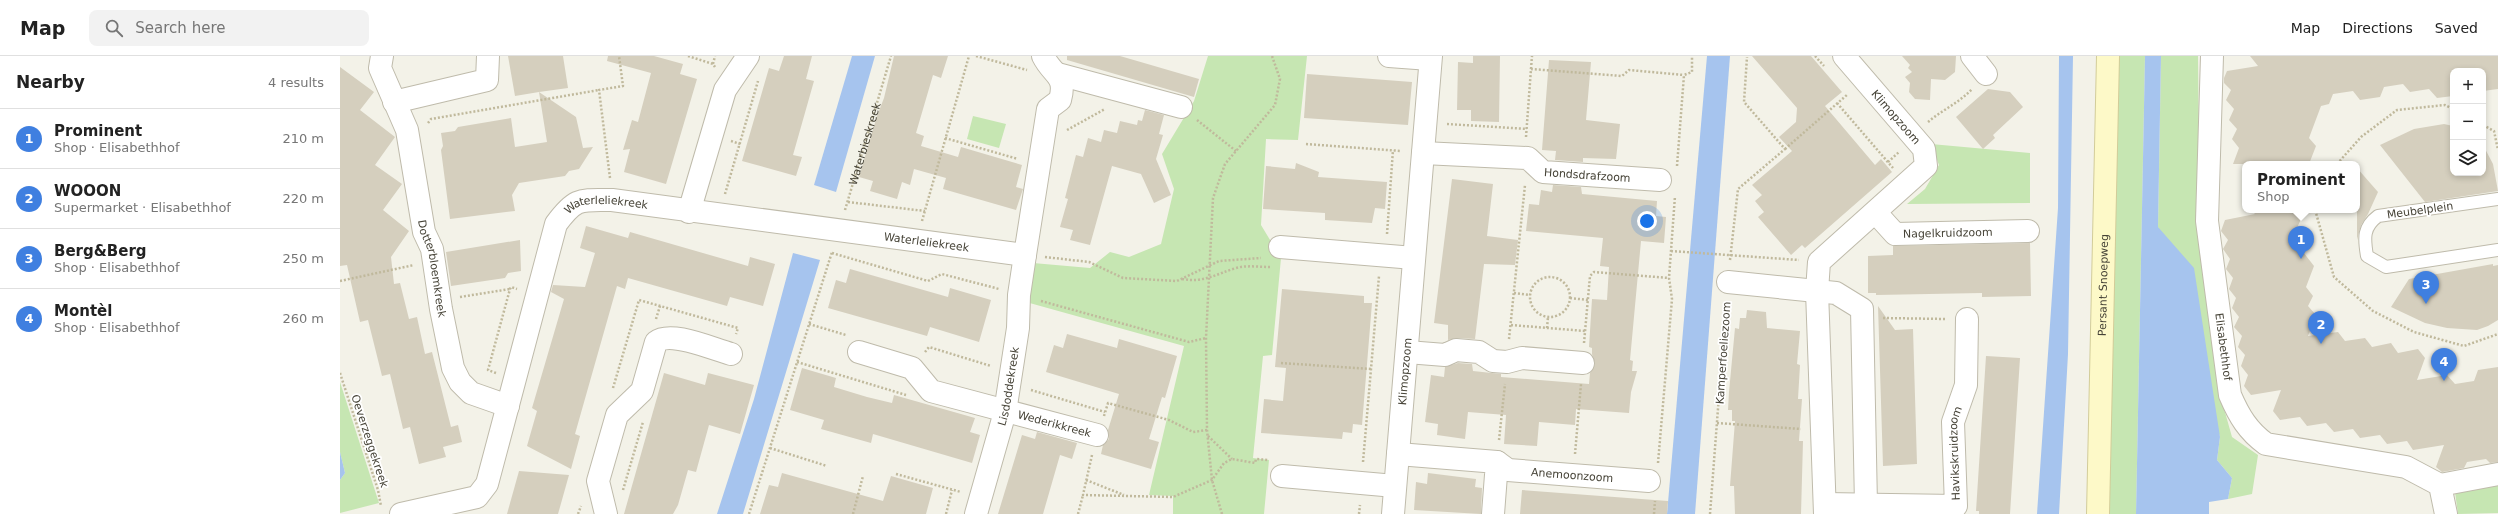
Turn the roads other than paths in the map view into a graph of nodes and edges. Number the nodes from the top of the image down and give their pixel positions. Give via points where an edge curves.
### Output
1 (382, 56) edge
2 (488, 56) edge
3 (748, 56) edge
4 (1389, 56) edge
5 (1844, 56) edge
6 (1972, 56) edge
7 (2108, 56) edge
8 (2212, 56) edge
9 (1431, 57) edge
10 (1048, 63) edge
11 (1986, 74) road end
12 (394, 102) junction
13 (1181, 107) road end
14 (1423, 153) junction
15 (1670, 181) road end
16 (2498, 198) edge
17 (689, 212) junction
18 (1876, 213) junction
19 (2028, 231) dead end
20 (2498, 250) edge
21 (1036, 254) junction
22 (1279, 258) road end
23 (1414, 258) junction
24 (1728, 282) road end
25 (1818, 291) junction
26 (1967, 319) road end
27 (859, 352) road end
28 (1407, 352) junction
29 (731, 354) dead end
30 (1583, 363) road end
31 (508, 406) junction
32 (1005, 412) junction
33 (1097, 435) road end
34 (1398, 454) junction
35 (1497, 462) junction
36 (2498, 474) edge
37 (1282, 476) road end
38 (1654, 480) road end
39 (2440, 485) junction
40 (1395, 486) junction
41 (1866, 505) junction
42 (480, 506) edge
43 (979, 506) edge
44 (1825, 509) edge
45 (391, 511) edge
46 (606, 512) edge
47 (1393, 514) edge
48 (1493, 514) edge
49 (2098, 514) edge
50 (2446, 514) edge

1 - 12 street, Dotterbloemkreek via 380,68
2 - 12 street via 487,80
3 - 17 street via 725,90
4 - 9 street, Klimopzoom
5 - 18 street, Klimopzoom via 1924,149 1926,166
6 - 11 street
7 - 49 main road, Persant Snoepweg
8 - 39 street, Elisabethhof via 2207,221 2230,396 2240,419 2254,436 2266,444 2406,467
9 - 14 street, Klimopzoom
10 - 13 street via 1116,90
10 - 21 street via 1064,87 1060,100 1048,109 1039,166
12 - 31 street, Dotterbloemkreek via 407,130 424,232 432,249 453,368 460,382 471,393
14 - 15 street, Hondsdrafzoom via 1526,158 1543,172
14 - 23 street, Klimopzoom
16 - 20 lane, Meubelplein via 2378,216 2369,223 2364,238 2367,256 2386,267
17 - 21 street, Waterleliekreek via 916,242
17 - 31 street, Waterleliekreek via 612,200 585,200 570,206 556,224
18 - 19 street, Nagelkruidzoom via 1895,234
18 - 25 street via 1819,262
21 - 32 street, Lisdoddekreek
22 - 23 street
23 - 28 street, Klimopzoom
24 - 25 street
25 - 41 street via 1836,293 1862,309
25 - 44 street
26 - 41 street, Havikskruidzoom via 1966,385 1953,422 1956,506
27 - 32 street, Wederikkreek via 912,368 931,391
28 - 30 street via 1445,355 1456,350 1478,352 1493,361 1507,362 1522,358
28 - 34 street, Klimopzoom
29 - 46 street via 672,337 662,338 656,342 642,391 617,415 598,481
31 - 42 street, Waterleliekreek
32 - 33 street, Wederikkreek
32 - 43 street, Lisdoddekreek
34 - 35 street, Anemoonzoom
34 - 40 street, Klimopzoom
35 - 38 street, Anemoonzoom via 1508,470
35 - 48 street
36 - 39 street
37 - 40 street
39 - 50 street
40 - 47 street, Klimopzoom
41 - 44 street, Havikskruidzoom
42 - 45 street, Waterleliekreek

